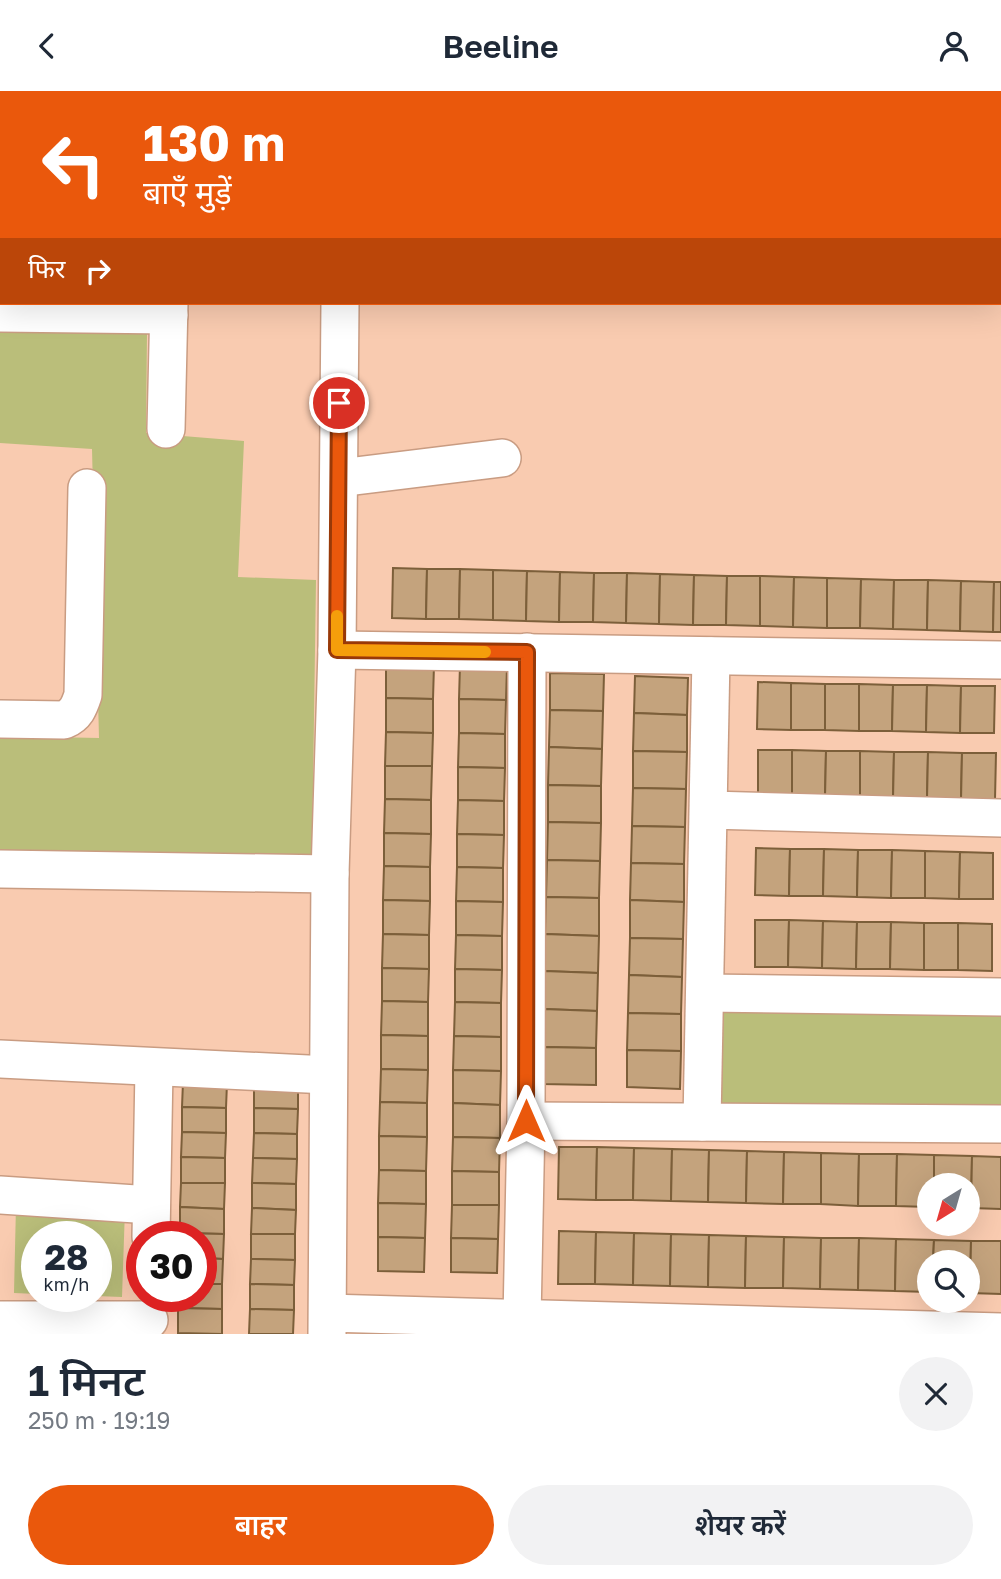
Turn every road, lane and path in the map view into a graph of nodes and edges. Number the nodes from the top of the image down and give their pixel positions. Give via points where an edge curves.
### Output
1 (340, 305) edge
2 (47, 307) edge
3 (169, 309) edge
4 (0, 313) edge
5 (166, 429) dead end
6 (502, 458) dead end
7 (339, 478) junction
8 (87, 488) dead end
9 (337, 650) junction
10 (527, 652) junction
11 (711, 656) junction
12 (1001, 660) edge
13 (0, 719) edge
14 (709, 810) junction
15 (1001, 818) edge
16 (0, 869) edge
17 (330, 874) junction
18 (705, 993) junction
19 (1001, 997) edge
20 (0, 1059) edge
21 (154, 1068) junction
22 (328, 1075) junction
23 (526, 1121) junction
24 (702, 1122) junction
25 (1001, 1124) edge
26 (0, 1195) edge
27 (151, 1221) edge
28 (149, 1317) edge
29 (522, 1319) junction
30 (327, 1324) edge
31 (17, 1325) edge
32 (1001, 1332) edge

1 - 7 street
2 - 3 street
2 - 4 street
3 - 5 street
6 - 7 street
7 - 9 street
8 - 13 street via 83,695 79,707 64,720
9 - 10 street
9 - 17 street
10 - 11 street
10 - 23 street
11 - 12 street
11 - 14 street
14 - 15 street
14 - 18 street
16 - 17 street
17 - 22 street
18 - 19 street
18 - 24 street
20 - 21 street
21 - 22 street
21 - 27 street
22 - 30 street
23 - 24 street
23 - 29 street
24 - 25 street
26 - 27 street
28 - 31 street
29 - 30 street
29 - 32 street

